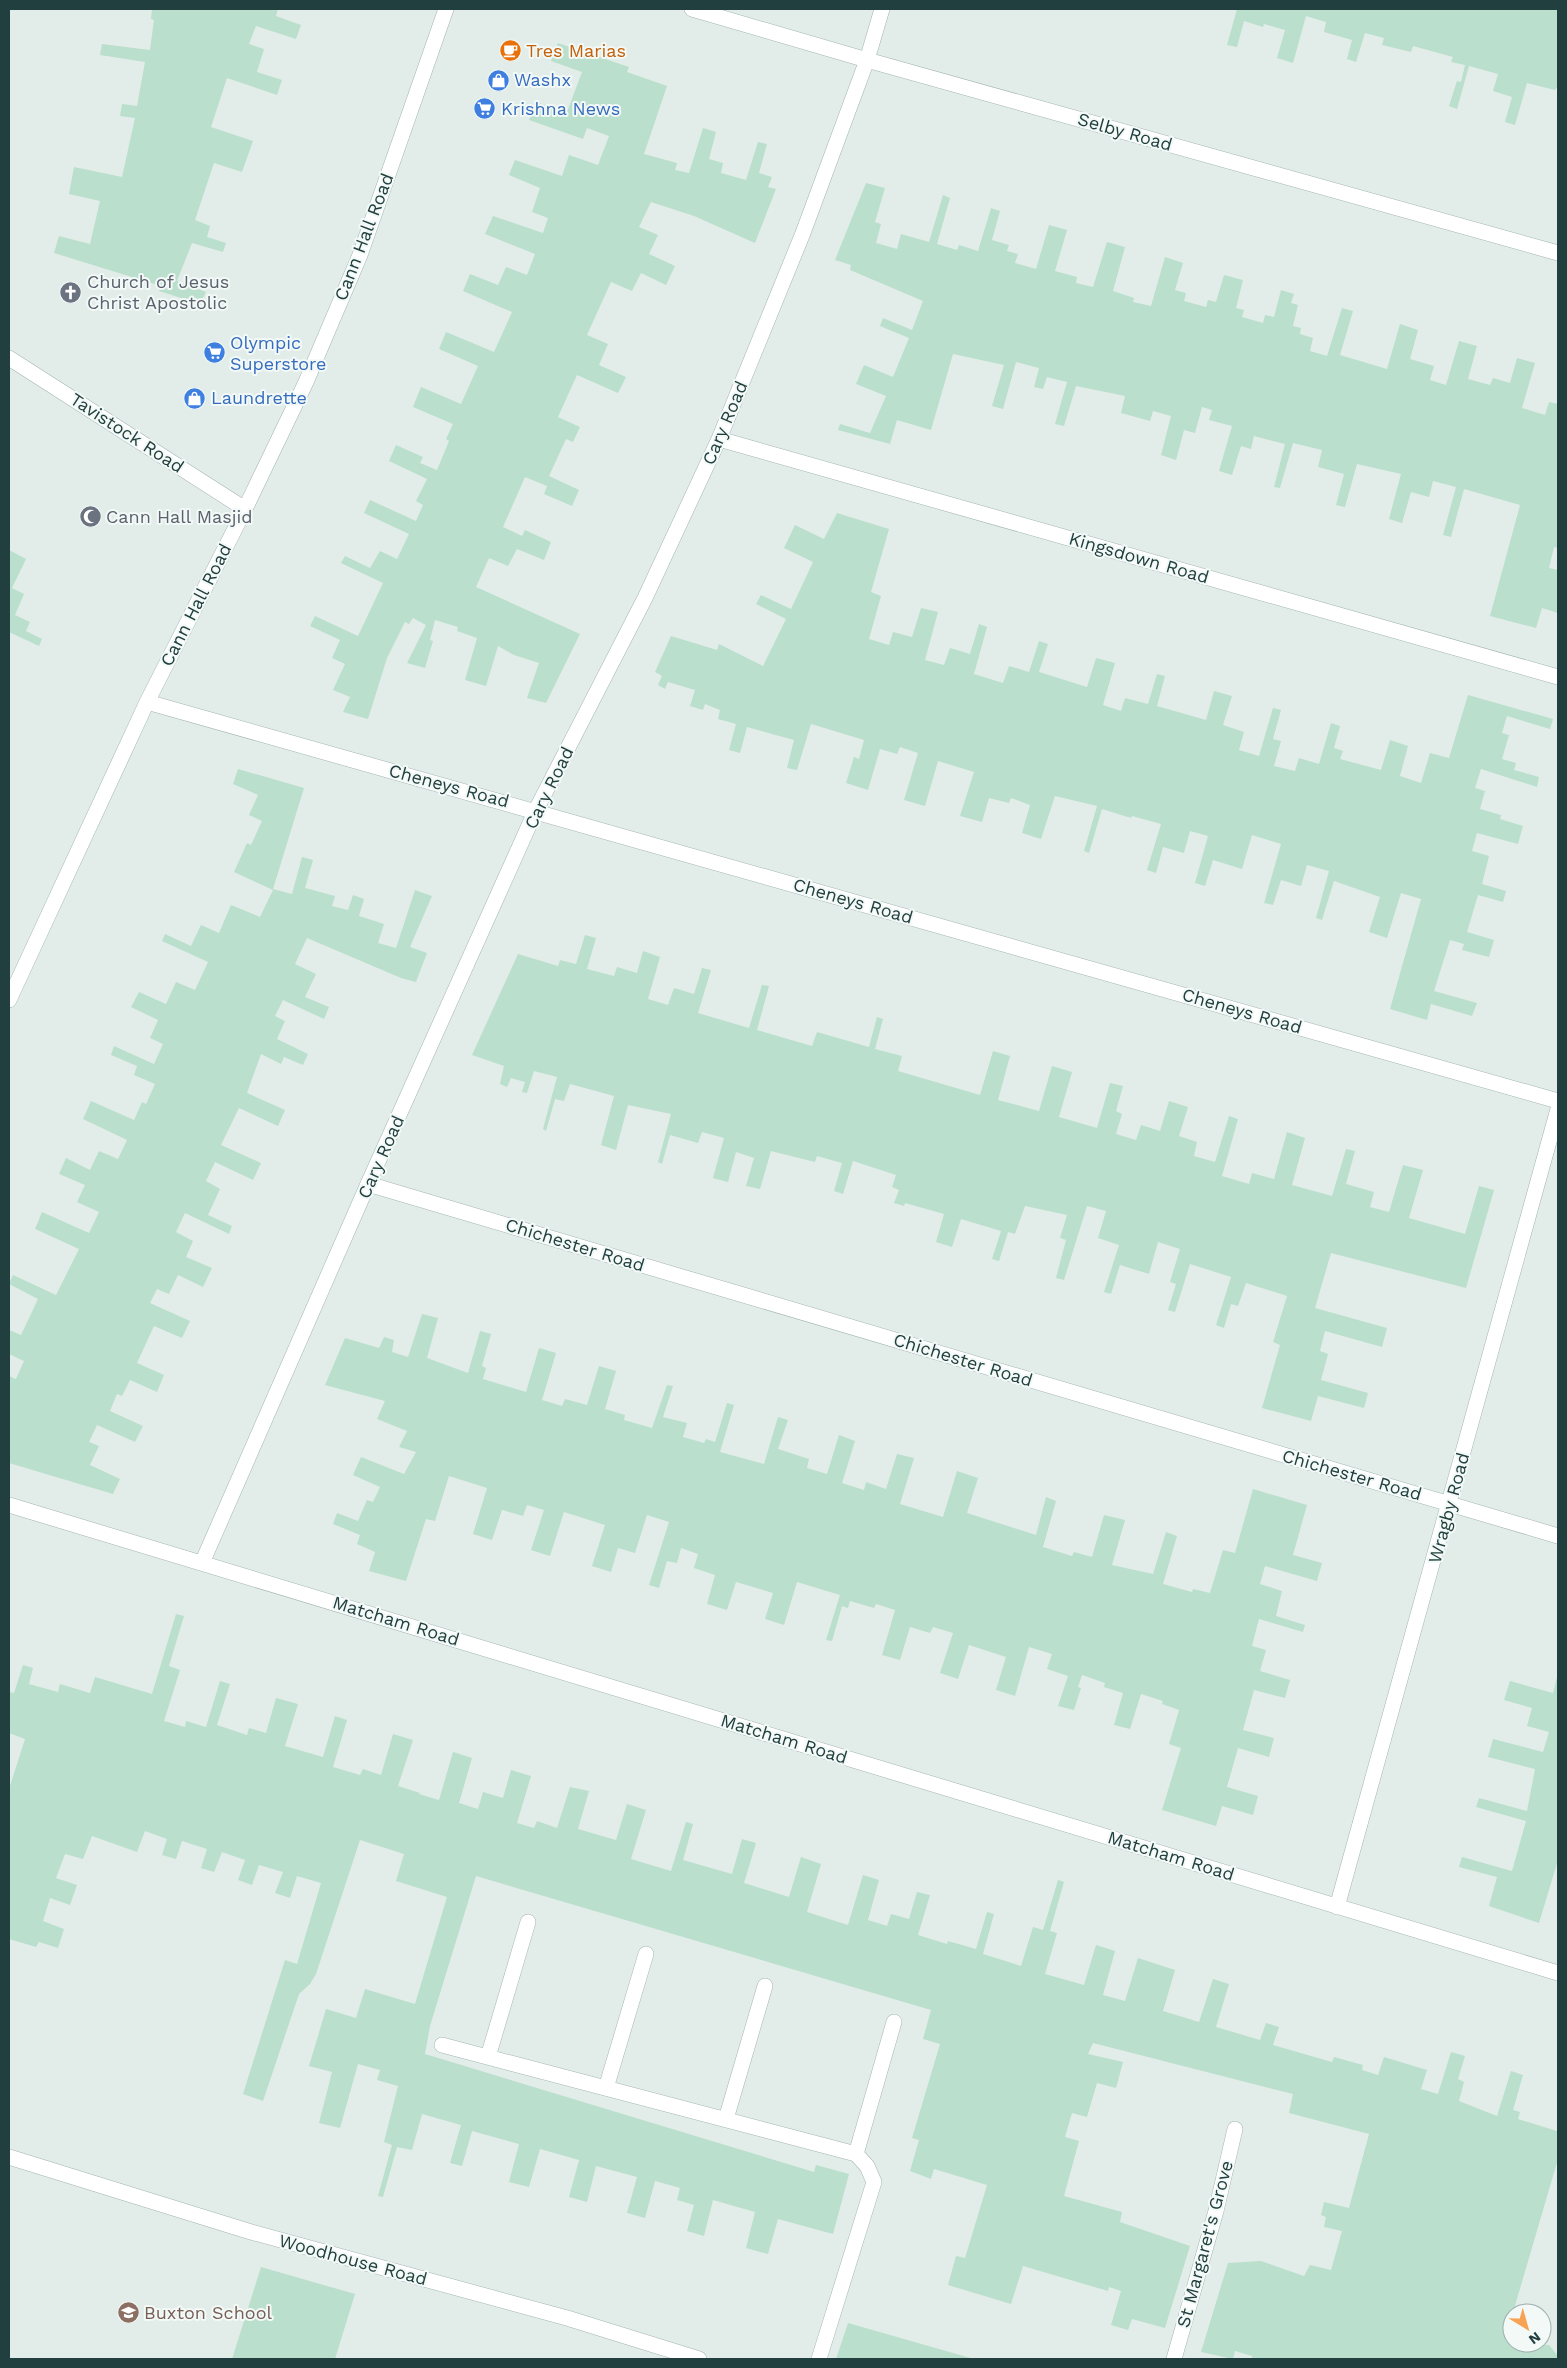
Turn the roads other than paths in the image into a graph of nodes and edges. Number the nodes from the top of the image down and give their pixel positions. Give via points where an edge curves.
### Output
1 (446, 9) edge
2 (692, 9) edge
3 (882, 9) edge
4 (867, 60) junction
5 (1558, 253) edge
6 (9, 358) edge
7 (719, 440) junction
8 (245, 509) junction
9 (1558, 677) edge
10 (147, 702) junction
11 (536, 810) junction
12 (9, 1000) edge
13 (1558, 1101) edge
14 (1558, 1109) edge
15 (368, 1184) junction
16 (1450, 1504) junction
17 (9, 1505) edge
18 (1558, 1536) edge
19 (202, 1563) junction
20 (1337, 1907) junction
21 (528, 1922) dead end
22 (646, 1954) dead end
23 (1558, 1973) edge
24 (765, 1986) dead end
25 (894, 2022) dead end
26 (442, 2046) dead end
27 (488, 2057) junction
28 (606, 2088) junction
29 (726, 2119) junction
30 (1235, 2129) dead end
31 (856, 2154) junction
32 (9, 2157) edge
33 (699, 2359) edge
34 (818, 2359) edge
35 (1174, 2359) edge

1 - 8 street, Cann Hall Road via 360,255 306,382
2 - 4 street, Selby Road
3 - 4 street, Cary Road
4 - 5 street, Selby Road
4 - 7 street, Cary Road via 803,233
6 - 8 street, Tavistock Road
7 - 9 street, Kingsdown Road
7 - 11 street, Cary Road via 645,598
8 - 10 street, Cann Hall Road
10 - 11 street, Cheneys Road
10 - 12 street, Cann Hall Road
11 - 13 street, Cheneys Road
11 - 15 street, Cary Road
14 - 16 street, Wragby Road
15 - 16 street, Chichester Road
15 - 19 street, Cary Road
16 - 18 street, Chichester Road
16 - 20 street, Wragby Road
17 - 19 street, Matcham Road
19 - 20 street, Matcham Road
20 - 23 street, Matcham Road
21 - 27 street
22 - 28 street
24 - 29 street
25 - 31 street
26 - 27 street
27 - 28 street
28 - 29 street
29 - 31 street
30 - 35 street, St Margaret's Grove via 1216,2211
31 - 34 street via 867,2166 874,2182
32 - 33 street, Woodhouse Road via 251,2232 567,2318

